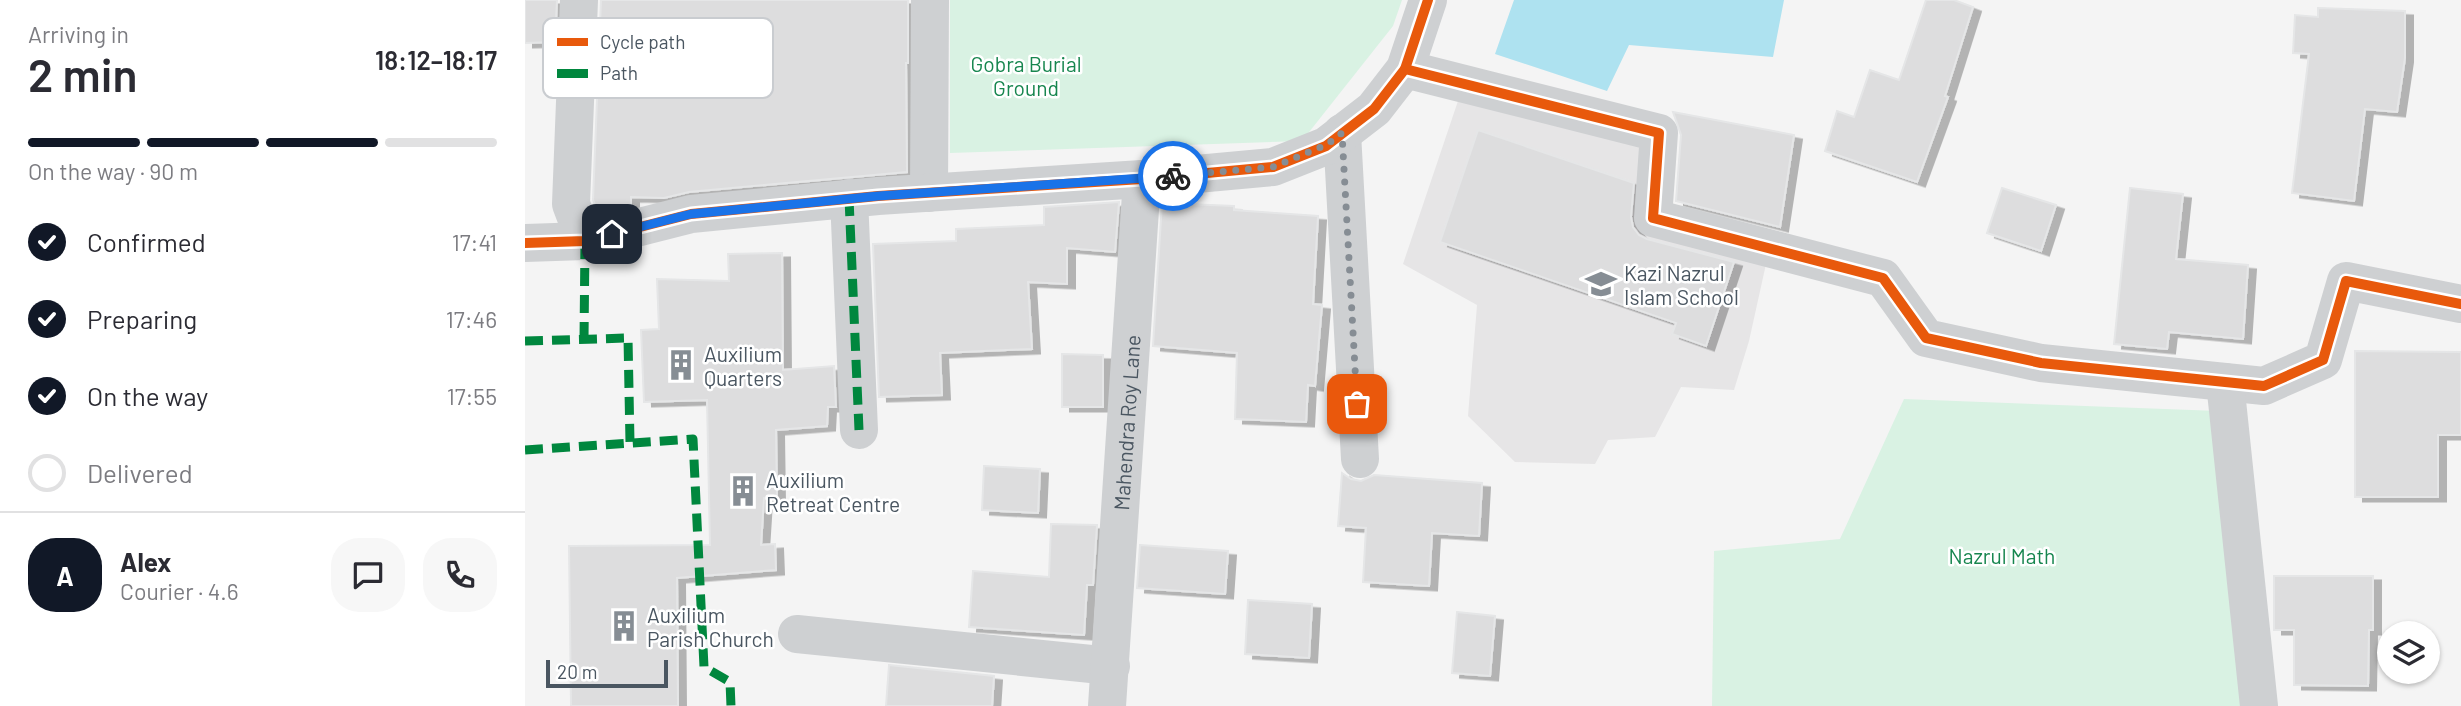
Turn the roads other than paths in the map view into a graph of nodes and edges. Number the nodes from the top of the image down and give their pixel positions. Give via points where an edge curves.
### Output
1 (579, 0) edge
2 (930, 0) edge
3 (1428, 0) edge
4 (578, 18) edge
5 (1405, 69) junction
6 (575, 98) edge
7 (1342, 133) junction
8 (1142, 179) junction
9 (929, 193) junction
10 (849, 198) junction
11 (585, 241) junction
12 (525, 243) edge
13 (2461, 304) edge
14 (2225, 382) junction
15 (859, 430) dead end
16 (1360, 459) dead end
17 (797, 634) dead end
18 (1111, 666) junction
19 (1107, 706) edge
20 (2259, 706) edge

1 - 4 street
2 - 9 street
3 - 5 street
5 - 7 street via 1374,109
5 - 14 street via 1658,133 1653,218 1883,278 1926,338 2041,363
6 - 11 street via 571,204
7 - 8 street via 1326,145 1273,167
7 - 16 street
8 - 9 street
8 - 18 street, Mahendra Roy Lane
9 - 10 street
10 - 11 street via 691,214
10 - 15 street
11 - 12 street
13 - 14 street via 2346,281 2323,360 2264,386
14 - 20 street
17 - 18 street
18 - 19 street, Mahendra Roy Lane

